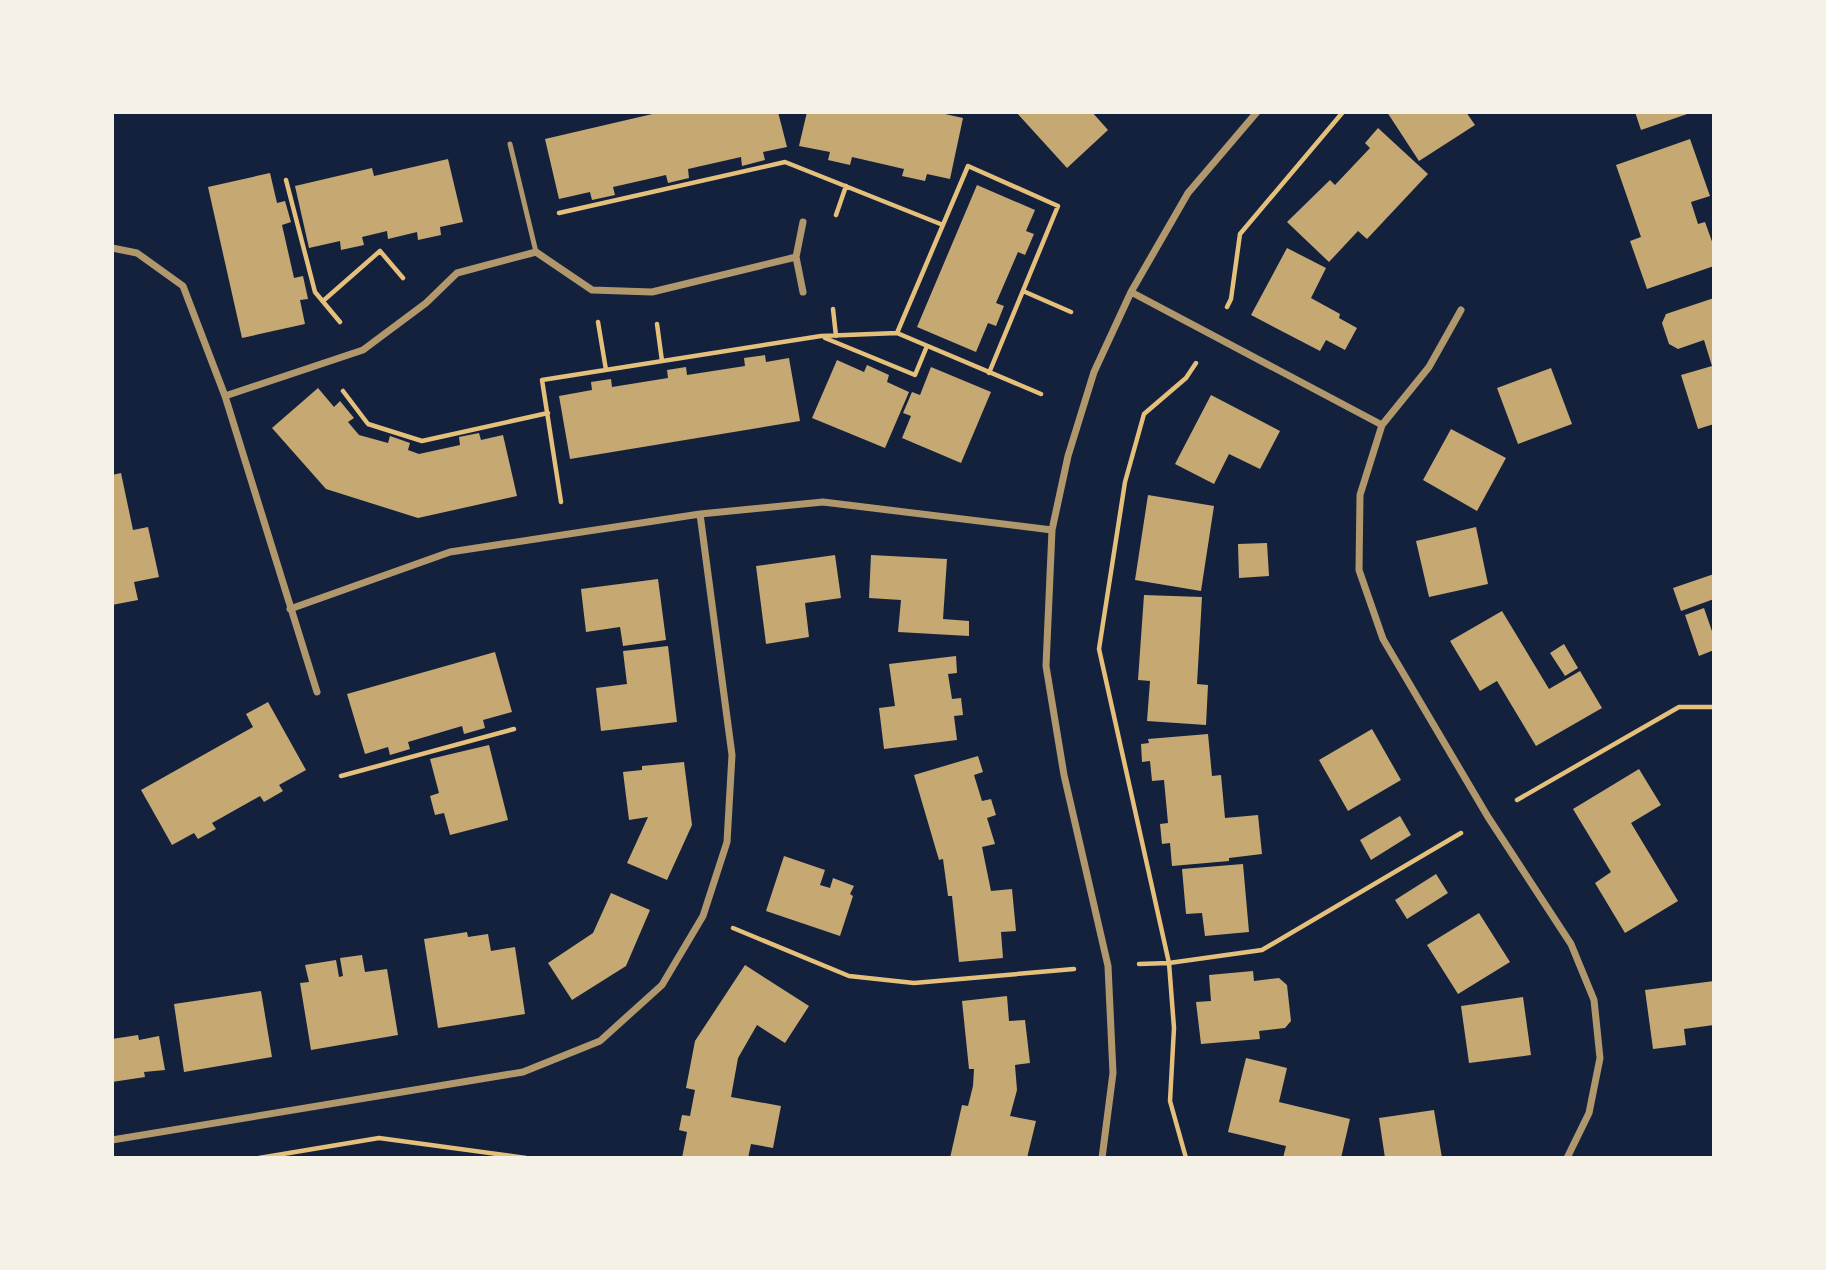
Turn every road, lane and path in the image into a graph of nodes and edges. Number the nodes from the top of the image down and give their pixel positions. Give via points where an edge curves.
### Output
1 (1257, 112) edge
2 (1343, 112) edge
3 (510, 144) dead end
4 (286, 180) dead end
5 (528, 220) junction
6 (803, 222) dead end
7 (943, 225) junction
8 (112, 248) edge
9 (536, 253) junction
10 (796, 257) junction
11 (592, 290) junction
12 (1023, 291) junction
13 (803, 292) dead end
14 (1131, 292) junction
15 (323, 301) junction
16 (426, 303) junction
17 (1461, 310) dead end
18 (1071, 312) dead end
19 (897, 333) junction
20 (821, 337) junction
21 (1213, 337) junction
22 (927, 346) junction
23 (363, 350) junction
24 (329, 361) junction
25 (606, 370) junction
26 (989, 373) junction
27 (1041, 394) dead end
28 (225, 396) junction
29 (548, 413) junction
30 (1382, 425) junction
31 (700, 514) junction
32 (1052, 530) junction
33 (566, 534) junction
34 (290, 609) junction
35 (317, 692) dead end
36 (1714, 707) edge
37 (514, 729) dead end
38 (341, 776) dead end
39 (1488, 817) junction
40 (703, 916) junction
41 (1168, 963) junction
42 (1108, 966) junction
43 (112, 1140) edge
44 (259, 1158) edge
45 (526, 1158) edge
46 (1102, 1158) edge
47 (1186, 1158) edge
48 (1567, 1158) edge

1 - 14 street via 1188,193
2 - 21 path via 1240,234 1231,299
3 - 5 lane
4 - 15 path via 315,292
5 - 7 path via 785,162
5 - 9 lane
6 - 10 street
7 - 12 path via 968,166 1058,205
7 - 19 path
8 - 28 street via 137,253 183,286
9 - 11 street
9 - 16 street via 457,273
10 - 11 street via 652,292
10 - 13 street
11 - 25 path
12 - 18 path
12 - 26 path
14 - 21 street
14 - 32 street via 1094,372 1068,456
15 - 16 path via 380,251
15 - 23 path
16 - 23 street
17 - 30 street via 1429,367
19 - 20 path
19 - 22 path
20 - 22 path via 915,375
20 - 25 path
21 - 30 street
21 - 41 path via 1186,377 1144,414 1125,482 1099,649
22 - 26 path
23 - 24 street
24 - 28 street
24 - 29 path via 345,397 368,424 422,441
25 - 29 path via 542,380
26 - 27 path
28 - 34 street
29 - 33 path
30 - 39 street via 1360,495 1359,570 1383,639
31 - 32 street via 823,502
31 - 33 street
31 - 40 street via 732,755 727,842
32 - 42 street via 1046,666 1064,775
33 - 34 street via 450,552
34 - 35 street
36 - 39 path via 1679,707
37 - 38 path
39 - 41 path via 1262,950
39 - 48 street via 1571,944 1594,1000 1600,1058 1589,1113
40 - 42 path via 849,976 914,983
40 - 43 street via 662,985 600,1041 523,1072
41 - 42 path
41 - 47 path via 1174,1028 1170,1101
42 - 46 street via 1113,1073
44 - 45 path via 379,1138

